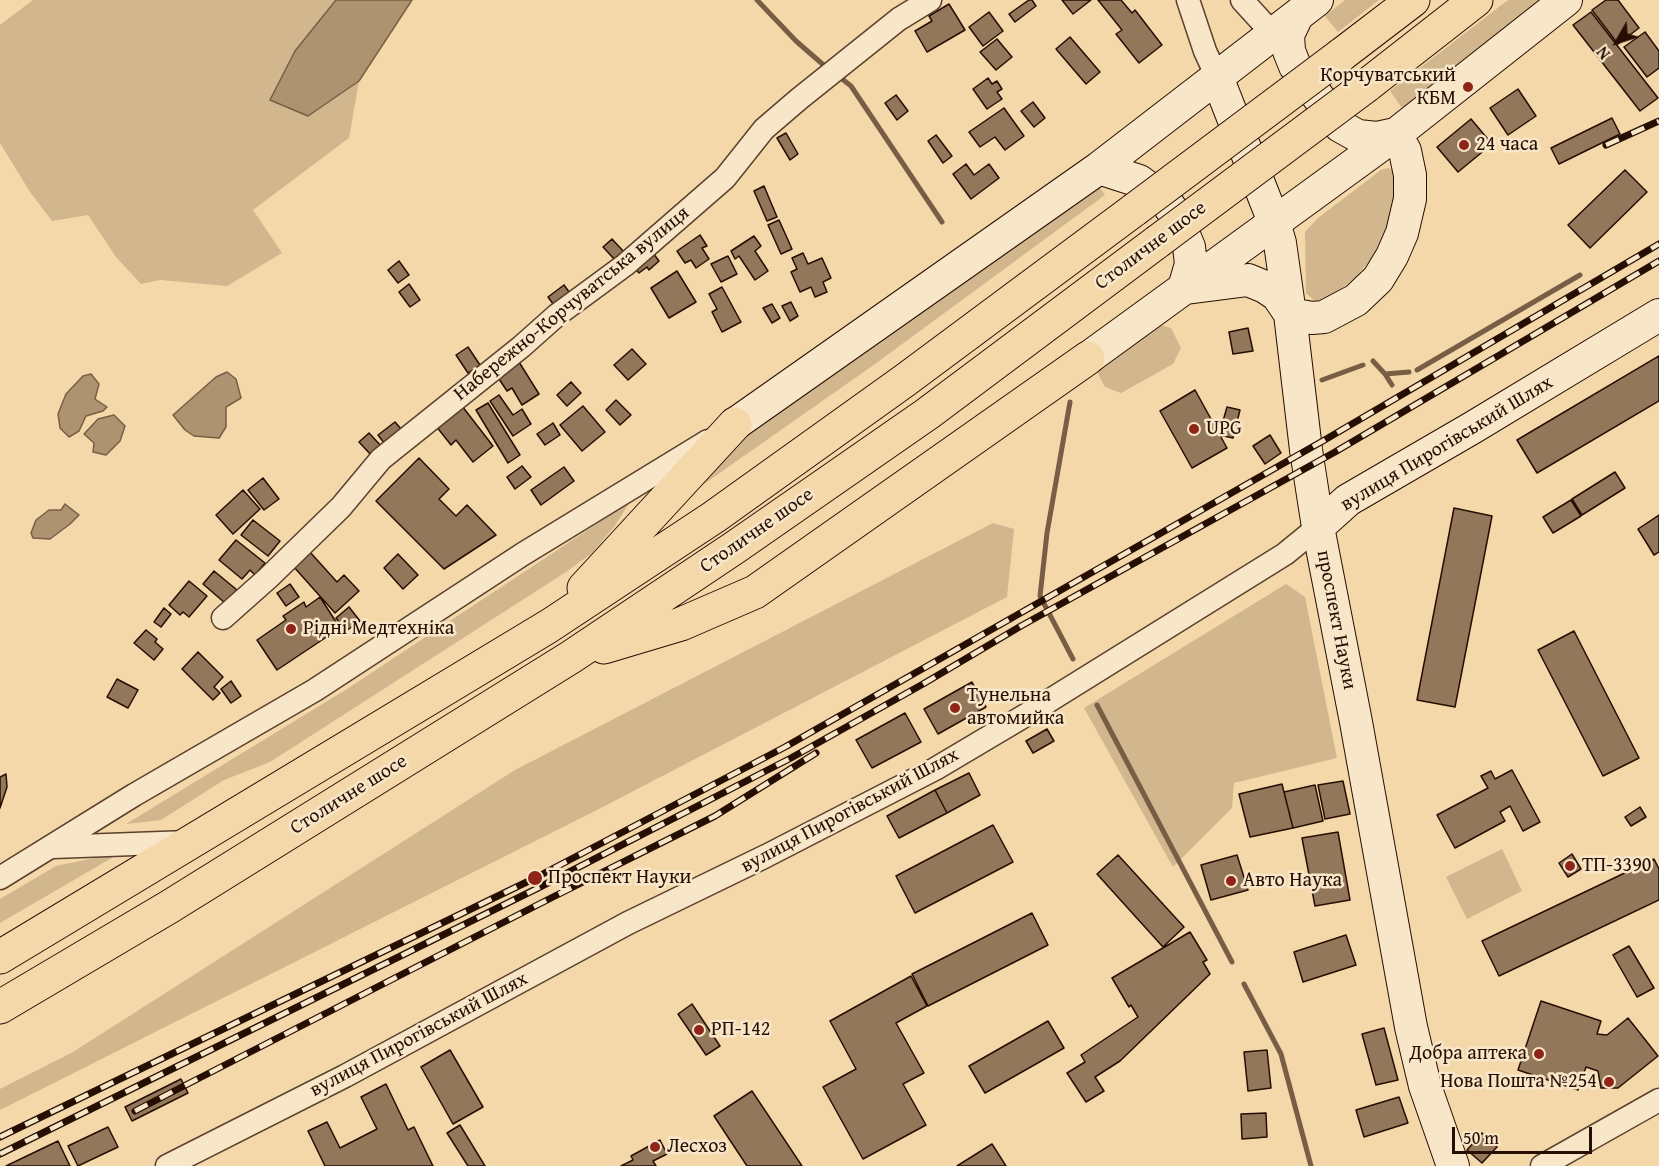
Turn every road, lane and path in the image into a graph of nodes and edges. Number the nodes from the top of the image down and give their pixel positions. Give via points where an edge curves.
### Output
1 (930, 0) edge
2 (1188, 0) edge
3 (1242, 0) edge
4 (1413, 0) edge
5 (1476, 0) edge
6 (1566, 0) edge
7 (1307, 8) edge
8 (1273, 34) junction
9 (1217, 78) junction
10 (1396, 134) junction
11 (1099, 168) junction
12 (1274, 222) junction
13 (1184, 288) junction
14 (1290, 314) junction
15 (1659, 315) edge
16 (1088, 358) joint
17 (735, 424) junction
18 (1318, 527) junction
19 (223, 618) dead end
20 (549, 626) junction
21 (571, 657) junction
22 (192, 842) junction
23 (53, 847) junction
24 (0, 878) edge
25 (0, 957) edge
26 (0, 1007) edge
27 (1659, 1100) edge
28 (167, 1166) edge
29 (1453, 1166) edge
30 (1542, 1166) edge

1 - 19 street, Набережно-Корчуватська вулиця via 899,19 832,72 764,129 725,178 633,258 381,459 341,507
2 - 9 street
3 - 8 street
4 - 20 highway, Столичне шосе, bridge via 904,381 714,517
5 - 21 highway, Столичне шосе, bridge via 927,414
6 - 10 main road
7 - 8 main road
7 - 10 main road via 1288,35 1295,66 1340,126 1358,136
8 - 9 main road
9 - 11 main road
9 - 12 main road, проспект Науки
10 - 12 main road
10 - 14 main road via 1405,151 1410,199 1392,256 1378,279 1356,300 1324,317
11 - 13 main road via 1139,181 1165,200 1189,247 1191,264
11 - 17 main road
12 - 13 main road
12 - 14 main road, проспект Науки
13 - 14 main road via 1248,280 1277,295
13 - 16 main road
14 - 18 main road, проспект Науки
15 - 18 main road, вулиця Пирогівський Шлях via 1348,500
16 - 21 highway via 754,592 681,624
17 - 20 highway
17 - 23 street via 523,554 315,690
18 - 28 street, вулиця Пирогівський Шлях via 1285,554 935,769 628,923 345,1076
18 - 29 main road, проспект Науки via 1411,1027 1425,1086
20 - 22 highway, Столичне шосе
21 - 26 highway, Столичне шосе via 169,907
22 - 23 street
22 - 25 highway, Столичне шосе
23 - 24 street
27 - 30 street

